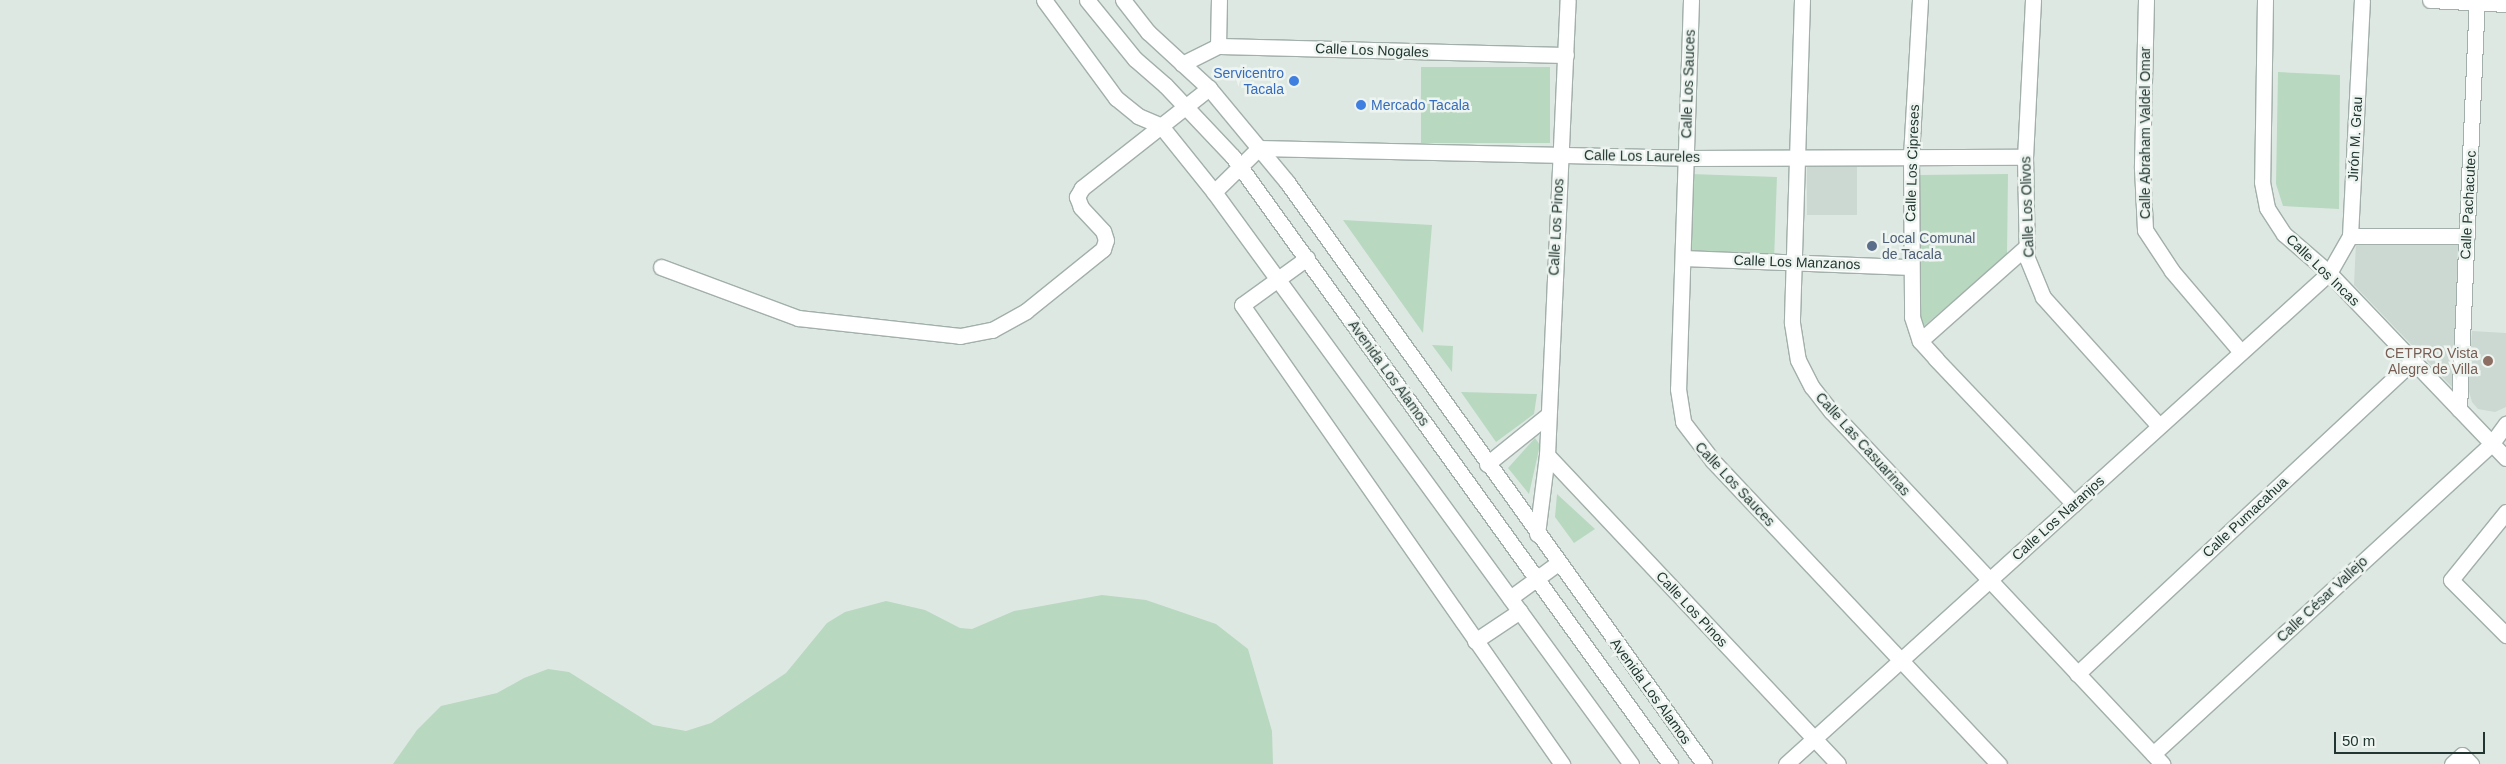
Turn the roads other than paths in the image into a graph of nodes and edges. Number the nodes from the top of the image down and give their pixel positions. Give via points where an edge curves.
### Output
1 (1044, 0) edge
2 (1087, 0) edge
3 (1123, 0) edge
4 (1219, 0) edge
5 (1568, 0) edge
6 (1690, 0) edge
7 (1802, 0) edge
8 (1920, 0) edge
9 (2033, 0) edge
10 (2146, 0) edge
11 (2264, 0) edge
12 (2362, 0) edge
13 (2430, 0) edge
14 (2477, 2) junction
15 (2506, 4) edge
16 (1218, 46) junction
17 (1566, 56) junction
18 (1182, 64) junction
19 (1209, 88) junction
20 (1186, 106) junction
21 (1161, 126) junction
22 (1259, 148) junction
23 (1560, 154) junction
24 (1797, 156) junction
25 (1911, 157) junction
26 (2024, 157) junction
27 (1685, 158) junction
28 (1240, 166) junction
29 (1214, 192) junction
30 (2350, 236) junction
31 (2467, 236) junction
32 (2026, 247) junction
33 (1308, 258) junction
34 (1684, 258) junction
35 (1794, 262) junction
36 (661, 267) dead end
37 (1910, 267) junction
38 (2329, 273) junction
39 (1279, 277) junction
40 (1920, 341) junction
41 (2241, 352) junction
42 (2413, 361) junction
43 (2459, 409) junction
44 (1548, 415) junction
45 (2506, 424) edge
46 (2159, 426) junction
47 (2492, 443) junction
48 (1547, 455) junction
49 (2506, 458) edge
50 (1487, 464) junction
51 (2074, 504) junction
52 (2506, 512) edge
53 (1537, 534) junction
54 (1558, 563) junction
55 (1537, 579) junction
56 (1989, 580) junction
57 (1510, 598) junction
58 (1520, 611) junction
59 (2506, 635) edge
60 (1475, 641) junction
61 (1902, 660) junction
62 (2077, 674) junction
63 (1814, 739) junction
64 (2158, 759) edge
65 (1562, 764) edge
66 (1631, 764) edge
67 (1670, 764) edge
68 (1704, 764) edge
69 (1786, 764) edge
70 (1838, 764) edge
71 (1999, 764) edge
72 (2452, 764) edge
73 (2471, 764) edge

1 - 21 street via 1116,98 1138,116
2 - 20 street, Avenida Los Alamos via 1135,59
3 - 18 street, Avenida Los Alamos via 1148,32
4 - 16 street
5 - 17 street, Calle Los Pinos
6 - 27 street, Calle Los Sauces
7 - 24 street, Calle Las Casuarinas
8 - 25 street, Calle Los Cipreses
9 - 26 street, Calle Los Olivos
10 - 41 street, Calle Abraham Valdel Omar via 2142,168 2145,230 2172,270
11 - 38 street, Calle Los Incas via 2264,196 2267,208 2284,234
12 - 30 street, Jirón M. Grau
13 - 14 street
14 - 15 street
14 - 31 street, Calle Pachacutec
16 - 17 street, Calle Los Nogales
16 - 18 street, Calle Los Nogales
17 - 23 street, Calle Los Pinos
18 - 19 street, Avenida Los Alamos
19 - 20 street
19 - 22 street, Avenida Los Alamos
20 - 21 street
20 - 28 street, Avenida Los Alamos
21 - 29 street
21 - 36 street via 1082,188 1077,197 1081,207 1103,231 1106,240 1103,249 1026,311 992,330 960,336 798,318
22 - 23 street, Calle Los Laureles
22 - 28 street
22 - 50 street, Avenida Los Alamos via 1332,243
23 - 27 street, Calle Los Laureles
23 - 44 street, Calle Los Pinos
24 - 25 street, Calle Los Laureles
24 - 27 street, Calle Los Laureles
24 - 35 street, Calle Las Casuarinas
25 - 26 street, Calle Los Laureles
25 - 37 street, Calle Los Cipreses
26 - 32 street, Calle Los Olivos
27 - 34 street, Calle Los Sauces
28 - 29 street
28 - 33 street, Avenida Los Alamos
29 - 39 street
30 - 31 street
30 - 38 street, Jirón M. Grau
31 - 43 street, Calle Pachacutec
32 - 40 street
32 - 46 street, Calle Los Olivos via 2027,258 2043,297
33 - 39 street
33 - 55 street, Avenida Los Alamos
34 - 35 street, Calle Los Manzanos
34 - 61 street, Calle Los Sauces via 1678,389 1683,422 1713,462
35 - 37 street, Calle Los Manzanos
35 - 56 street, Calle Las Casuarinas via 1792,323 1796,351 1812,387
37 - 40 street, Calle Los Cipreses via 1912,317
38 - 41 street, Calle Los Naranjos
38 - 42 street, Calle Los Incas
39 - 57 street
39 - 60 street via 1242,305
40 - 51 street, Calle Los Cipreses
41 - 46 street, Calle Los Naranjos
42 - 43 street, Calle Los Incas
42 - 62 street, Calle Pumacahua
43 - 47 street, Calle Los Incas
44 - 48 street, Calle Los Pinos
44 - 50 street
45 - 47 street, Calle César Vallejo
46 - 51 street, Calle Los Naranjos
47 - 49 street, Calle Los Incas
47 - 64 street, Calle César Vallejo
48 - 53 street, Calle Los Pinos
48 - 63 street, Calle Los Pinos
50 - 53 street, Avenida Los Alamos
51 - 56 street, Calle Los Naranjos
52 - 59 street via 2451,580
53 - 54 street, Avenida Los Alamos
54 - 55 street
54 - 68 street, Avenida Los Alamos
55 - 57 street
55 - 67 street, Avenida Los Alamos
56 - 61 street, Calle Los Naranjos
56 - 62 street, Calle Las Casuarinas
57 - 58 street
58 - 60 street
58 - 66 street
60 - 65 street
61 - 63 street, Calle Los Naranjos
61 - 71 street, Calle Los Sauces
62 - 64 street, Calle Las Casuarinas
63 - 69 street, Calle Los Naranjos
63 - 70 street, Calle Los Pinos
72 - 73 street via 2462,755

